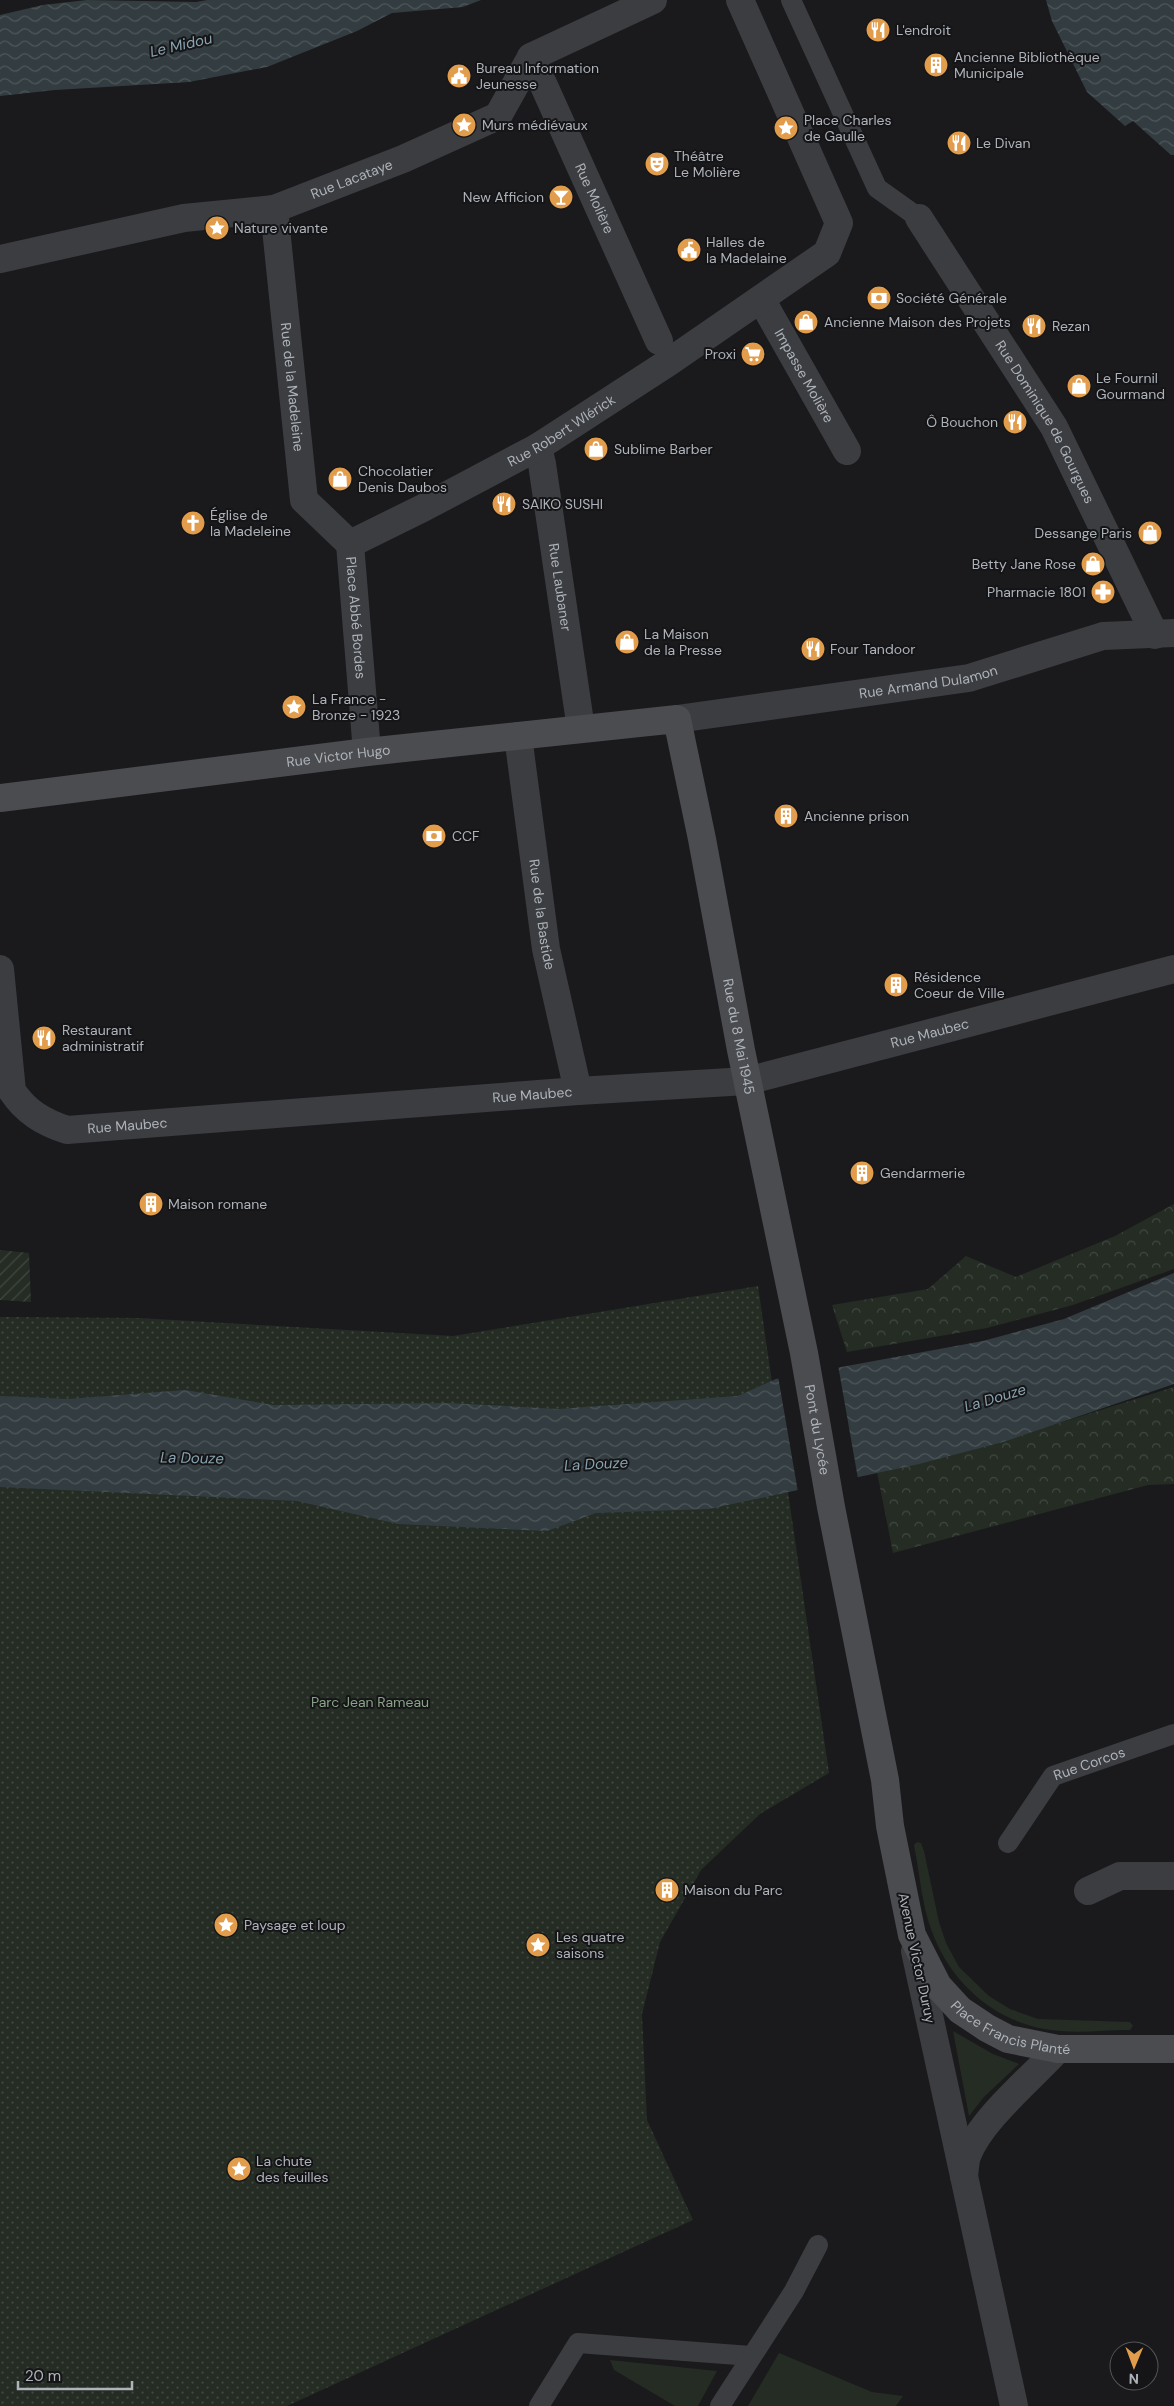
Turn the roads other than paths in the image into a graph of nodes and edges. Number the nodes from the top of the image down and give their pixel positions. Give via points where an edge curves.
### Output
1 (653, 0) edge
2 (740, 0) edge
3 (791, 0) edge
4 (532, 56) junction
5 (274, 209) junction
6 (918, 218) joint
7 (0, 258) edge
8 (761, 299) junction
9 (659, 341) dead end
10 (538, 446) junction
11 (847, 451) dead end
12 (350, 544) junction
13 (1165, 634) edge
14 (678, 719) junction
15 (581, 729) junction
16 (518, 736) junction
17 (367, 752) junction
18 (0, 798) edge
19 (0, 969) edge
20 (1174, 969) edge
21 (747, 1081) junction
22 (578, 1091) junction
23 (804, 1353) joint
24 (831, 1507) joint
25 (1174, 1734) edge
26 (1008, 1843) dead end
27 (1174, 1876) edge
28 (1088, 1891) dead end
29 (912, 1935) junction
30 (1058, 2049) junction
31 (1162, 2049) edge
32 (964, 2176) junction
33 (818, 2246) dead end
34 (751, 2356) junction
35 (539, 2406) edge
36 (720, 2406) edge
37 (1014, 2406) edge

1 - 4 street
2 - 8 street via 839,223 828,254
3 - 6 lane via 877,188
4 - 5 street, Rue Lacataye via 498,116 403,159
4 - 9 street, Rue Molière
5 - 7 street, Rue Lacataye via 184,218
5 - 12 street, Rue de la Madeleine via 304,500
6 - 13 street, Rue Dominique de Gourgues via 1054,427
8 - 10 street, Rue Robert Wlérick
8 - 11 street, Impasse Molière
10 - 12 street, Rue Robert Wlérick
10 - 15 street, Rue Laubaner
12 - 17 street, Place Abbé Bordes
13 - 14 street, Rue Armand Dulamon via 1103,636 969,678
14 - 15 main road, Rue Victor Hugo
14 - 21 main road, Rue du 8 Mai 1945
15 - 16 main road, Rue Victor Hugo
16 - 17 main road, Rue Victor Hugo
16 - 22 street, Rue de la Bastide via 546,949
17 - 18 main road, Rue Victor Hugo
19 - 22 street, Rue Maubec via 12,1091 21,1105 34,1115 67,1130
20 - 21 street, Rue Maubec
21 - 22 street, Rue Maubec
21 - 23 main road, Rue du 8 Mai 1945
23 - 24 main road, Pont du Lycée
24 - 29 main road, Avenue Victor Duruy
25 - 26 lane, Rue Corcos via 1052,1776
27 - 28 street via 1120,1876
29 - 30 main road, Place Francis Planté via 938,1986 960,2010 1008,2039
29 - 32 street, Avenue Victor Duruy
30 - 31 main road, Place Francis Planté
30 - 32 street via 1014,2093 975,2142 966,2157
32 - 37 street, Avenue Victor Duruy
33 - 34 lane via 794,2291
34 - 35 lane via 578,2343
34 - 36 lane

